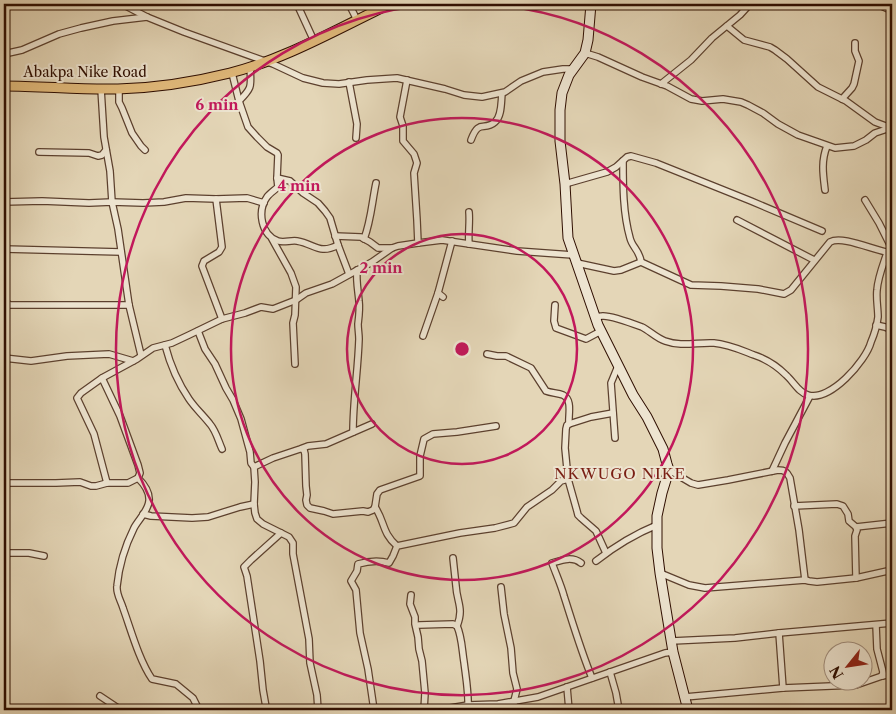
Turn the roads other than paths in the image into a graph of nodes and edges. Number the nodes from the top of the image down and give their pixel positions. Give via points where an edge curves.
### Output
1 (122, 4) edge
2 (246, 4) edge
3 (253, 4) edge
4 (297, 4) edge
5 (349, 4) edge
6 (390, 4) edge
7 (591, 4) edge
8 (750, 4) edge
9 (876, 4) edge
10 (892, 11) edge
11 (147, 17) junction
12 (357, 20) junction
13 (727, 26) junction
14 (314, 41) junction
15 (854, 43) dead end
16 (585, 53) junction
17 (4, 54) edge
18 (267, 62) junction
19 (250, 67) junction
20 (573, 69) junction
21 (232, 73) junction
22 (407, 80) junction
23 (350, 82) junction
24 (661, 84) junction
25 (4, 86) edge
26 (119, 88) junction
27 (101, 89) junction
28 (502, 94) junction
29 (842, 99) junction
30 (239, 101) junction
31 (892, 127) edge
32 (356, 138) dead end
33 (471, 140) dead end
34 (827, 146) junction
35 (106, 150) junction
36 (145, 150) dead end
37 (39, 152) dead end
38 (623, 161) junction
39 (278, 178) junction
40 (376, 183) dead end
41 (565, 184) junction
42 (825, 190) dead end
43 (216, 199) junction
44 (865, 200) dead end
45 (4, 202) edge
46 (112, 202) junction
47 (264, 203) junction
48 (469, 212) dead end
49 (737, 220) dead end
50 (822, 231) dead end
51 (335, 236) junction
52 (272, 239) junction
53 (364, 239) junction
54 (452, 241) junction
55 (418, 243) junction
56 (469, 244) junction
57 (338, 245) junction
58 (392, 248) junction
59 (4, 250) edge
60 (121, 252) junction
61 (890, 252) edge
62 (575, 259) junction
63 (814, 260) junction
64 (641, 262) junction
65 (356, 270) junction
66 (349, 274) junction
67 (296, 300) junction
68 (4, 302) edge
69 (129, 305) junction
70 (555, 305) dead end
71 (595, 318) junction
72 (222, 319) junction
73 (876, 325) junction
74 (892, 330) edge
75 (198, 331) junction
76 (601, 331) junction
77 (423, 336) dead end
78 (166, 345) junction
79 (487, 354) dead end
80 (142, 356) junction
81 (4, 358) edge
82 (133, 361) junction
83 (295, 364) dead end
84 (618, 366) junction
85 (102, 378) junction
86 (810, 396) junction
87 (614, 413) junction
88 (372, 424) dead end
89 (569, 424) junction
90 (496, 426) dead end
91 (354, 432) junction
92 (615, 438) dead end
93 (222, 449) dead end
94 (302, 449) junction
95 (254, 467) junction
96 (669, 470) junction
97 (772, 471) junction
98 (138, 478) junction
99 (568, 479) junction
100 (4, 483) edge
101 (107, 483) junction
102 (254, 504) junction
103 (794, 506) junction
104 (375, 508) junction
105 (143, 514) junction
106 (892, 523) edge
107 (657, 525) junction
108 (856, 527) junction
109 (281, 533) junction
110 (397, 546) junction
111 (4, 553) edge
112 (606, 553) junction
113 (44, 556) dead end
114 (453, 558) dead end
115 (596, 561) dead end
116 (581, 563) dead end
117 (892, 570) edge
118 (660, 573) junction
119 (856, 578) junction
120 (804, 580) junction
121 (501, 587) dead end
122 (411, 595) dead end
123 (892, 615) edge
124 (892, 623) edge
125 (419, 625) dead end
126 (876, 625) junction
127 (457, 626) junction
128 (779, 632) junction
129 (672, 642) junction
130 (673, 652) junction
131 (610, 672) junction
132 (892, 674) edge
133 (882, 676) junction
134 (592, 678) junction
135 (567, 688) junction
136 (784, 688) junction
137 (100, 696) dead end
138 (685, 697) junction
139 (514, 701) junction
140 (468, 708) edge
141 (121, 710) edge
142 (199, 710) edge
143 (268, 710) edge
144 (318, 710) edge
145 (374, 710) edge
146 (424, 710) edge
147 (438, 710) edge
148 (514, 710) edge
149 (569, 710) edge
150 (619, 710) edge
151 (688, 710) edge

1 - 11 street
2 - 3 street
4 - 14 street
5 - 12 street
6 - 12 main road, Abakpa Nike Road
7 - 16 street
8 - 13 street
9 - 10 street
11 - 17 street via 82,28
11 - 18 street
12 - 14 main road, Abakpa Nike Road
13 - 24 street
13 - 29 street via 744,40 775,50 818,88
14 - 18 main road, Abakpa Nike Road
15 - 29 street via 859,61 854,84
16 - 20 street
16 - 24 street
18 - 19 main road, Abakpa Nike Road
18 - 23 street via 312,81 329,84
19 - 21 main road, Abakpa Nike Road
19 - 30 street via 251,85
20 - 28 street via 543,72
20 - 41 street via 564,89 560,110
21 - 26 main road, Abakpa Nike Road via 178,83
21 - 30 street
22 - 23 street via 390,78
22 - 28 street via 468,96
22 - 55 street via 400,117 403,141 417,163 414,173
23 - 32 street
24 - 34 street via 696,100 741,102 798,135
25 - 27 main road, Abakpa Nike Road
26 - 27 main road, Abakpa Nike Road
26 - 36 street via 119,102 132,133
27 - 35 street
28 - 33 street via 498,119 493,124 477,128
29 - 31 street via 875,122
30 - 39 street via 250,130 278,154
31 - 34 street via 854,146
34 - 42 street via 823,160
35 - 37 street via 98,156
35 - 46 street
38 - 41 street via 607,172
38 - 50 street via 631,156 656,163
38 - 64 street via 627,224 630,240 641,256
39 - 47 street via 278,187
39 - 51 street via 290,182 318,203 330,218
40 - 53 street
41 - 62 street via 568,238
43 - 46 street
43 - 47 street via 247,198
43 - 72 street via 222,247 202,266
44 - 61 street via 879,223
45 - 46 street
46 - 60 street
47 - 52 street via 263,226
48 - 56 street
49 - 63 street
51 - 53 street
51 - 57 street
52 - 57 street via 298,241 320,249
52 - 67 street via 291,273 296,286
53 - 58 street via 378,248
54 - 55 street
54 - 56 street
54 - 77 street via 441,295
55 - 58 street
56 - 62 street
57 - 66 street
58 - 65 street
59 - 60 street
60 - 69 street
61 - 63 street via 834,240
61 - 73 street via 877,290
62 - 64 street via 614,271
62 - 71 street
63 - 64 street via 784,294 691,285
65 - 66 street
65 - 91 street via 360,310
66 - 67 street
67 - 72 street via 273,309 261,307
67 - 83 street via 292,323
68 - 69 street via 10,305
69 - 80 street
70 - 76 street via 556,328 586,339
71 - 76 street
71 - 86 street via 612,317 643,328 663,341 726,344 770,362
72 - 75 street
73 - 74 street
73 - 86 street via 867,352 843,382 830,392
75 - 78 street
75 - 95 street via 237,408
76 - 84 street
78 - 80 street via 153,348
78 - 93 street via 181,386 210,423
79 - 89 street via 506,356 531,368 546,391 563,395 570,407
80 - 82 street
81 - 82 street via 31,360 109,354
82 - 85 street
84 - 87 street via 611,382
84 - 96 street via 663,449
85 - 98 street via 138,465
85 - 101 street via 77,398 94,434
86 - 97 street
87 - 89 street via 591,416
87 - 92 street
88 - 91 street
89 - 99 street via 564,448
90 - 104 street via 433,434 424,439 420,476 380,490
91 - 94 street via 326,444
94 - 95 street
94 - 104 street via 305,454 307,506 333,514 368,512
95 - 102 street
96 - 97 street via 698,485
96 - 107 street
97 - 103 street via 784,470 788,474
98 - 101 street via 128,483
98 - 105 street via 145,484 149,495
99 - 110 street via 527,507 514,523
99 - 112 street via 578,515 596,532
100 - 101 street via 80,482 96,486
102 - 105 street via 208,517
102 - 109 street via 259,522
103 - 108 street via 841,504 849,521
103 - 120 street
104 - 110 street via 390,540
105 - 142 street via 120,566 118,594 152,679 176,684 192,698
106 - 108 street
107 - 112 street
107 - 118 street
108 - 119 street
109 - 143 street via 244,567
109 - 144 street via 293,543
110 - 145 street via 389,563 369,561 358,564 351,581 356,590
111 - 113 street
112 - 115 street
114 - 127 street via 460,603
116 - 134 street via 568,559 552,563
117 - 119 street
117 - 123 street
118 - 120 street via 705,588
118 - 129 street
119 - 120 street
121 - 139 street via 517,689
122 - 146 street via 422,661
124 - 126 street
125 - 127 street
126 - 128 street
126 - 133 street
127 - 140 street
128 - 129 street
128 - 136 street
129 - 130 street
130 - 131 street
130 - 138 street
131 - 134 street
131 - 150 street
132 - 133 street
133 - 136 street via 856,684
134 - 135 street
135 - 139 street
135 - 149 street
136 - 138 street
137 - 141 street
138 - 151 street
139 - 140 street
139 - 148 street
140 - 147 street

